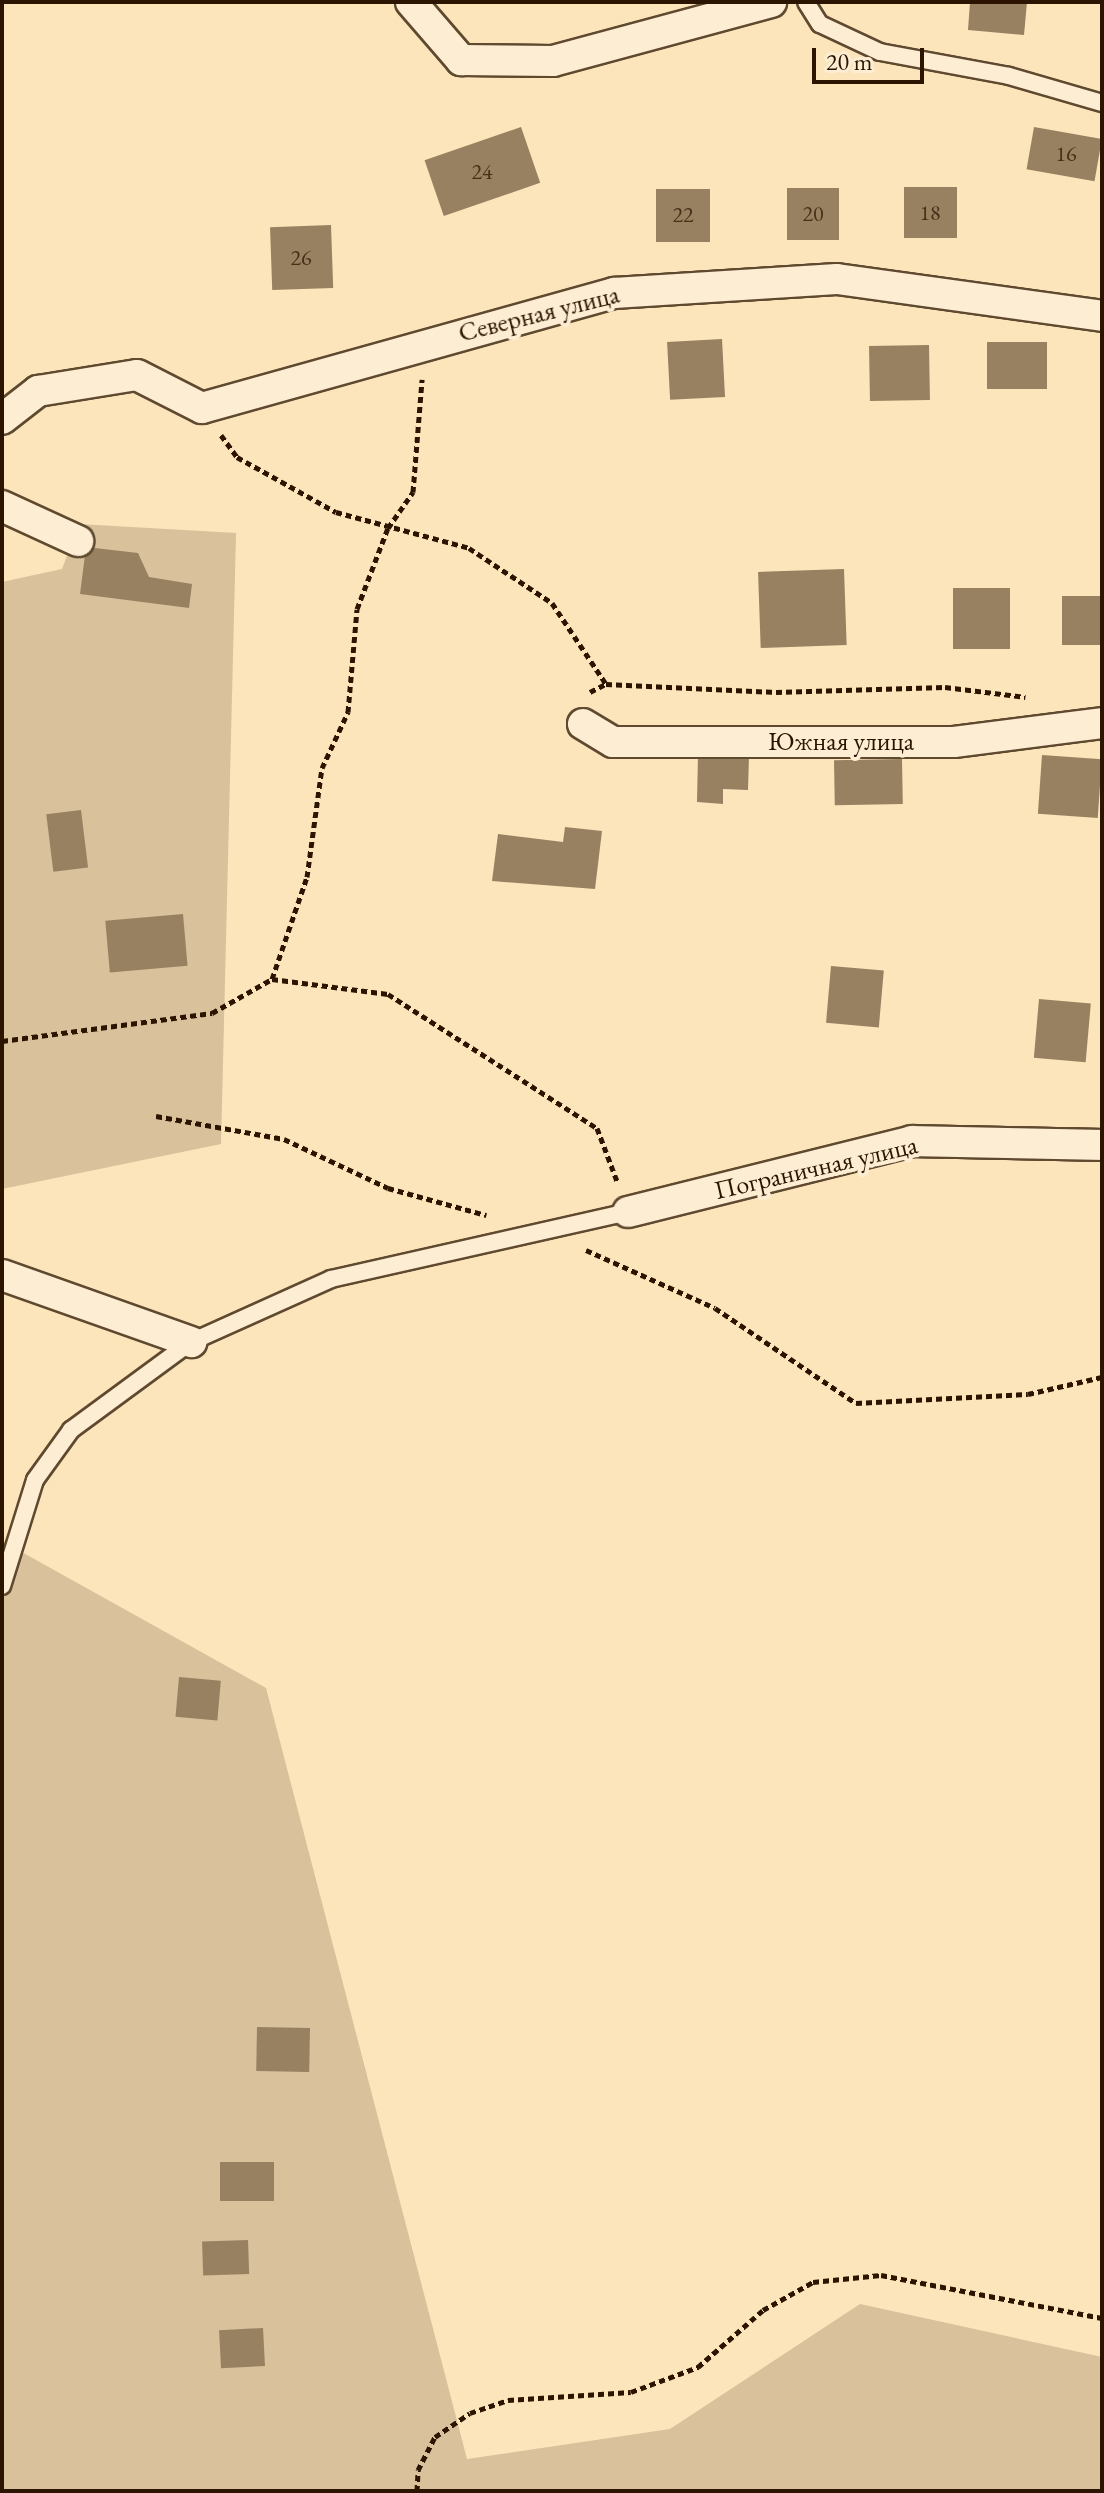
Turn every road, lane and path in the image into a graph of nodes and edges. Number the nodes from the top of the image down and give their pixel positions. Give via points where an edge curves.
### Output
1 (411, 2) edge
2 (771, 2) edge
3 (806, 2) edge
4 (1102, 103) edge
5 (1102, 316) edge
6 (426, 342) junction
7 (202, 408) junction
8 (2, 419) edge
9 (2, 506) edge
10 (388, 528) junction
11 (78, 541) dead end
12 (606, 684) junction
13 (1035, 698) dead end
14 (1102, 723) edge
15 (583, 724) joint
16 (272, 979) junction
17 (2, 1041) edge
18 (156, 1116) dead end
19 (1102, 1145) edge
20 (628, 1212) junction
21 (491, 1216) dead end
22 (547, 1233) junction
23 (2, 1275) edge
24 (191, 1342) junction
25 (1102, 1377) edge
26 (2, 1586) edge
27 (1102, 2318) edge
28 (417, 2491) edge

1 - 2 street via 461,60 553,61
3 - 4 lane via 820,24 880,52 1009,76
5 - 6 street, Северная улица via 837,279 614,293
6 - 7 street, Северная улица
6 - 10 path via 413,492
7 - 8 street via 137,375 38,391
7 - 10 path via 237,457 336,512
9 - 11 street
10 - 12 path via 469,548 552,603
10 - 16 path via 357,609 348,712 322,768 307,877
12 - 13 path via 776,692 945,687
12 - 15 path via 576,700
14 - 15 street, Южная улица via 954,742 613,742
16 - 17 path via 212,1013
16 - 20 path via 388,994 597,1128
18 - 21 path via 284,1139 388,1188
19 - 20 street, Пограничная улица via 912,1141
20 - 22 lane
22 - 24 lane via 331,1279
22 - 25 path via 715,1308 856,1403 1028,1394
23 - 24 street
24 - 26 lane via 71,1430 35,1480
27 - 28 path via 881,2275 813,2282 763,2310 698,2367 570,2402 508,2400 470,2413 435,2437

